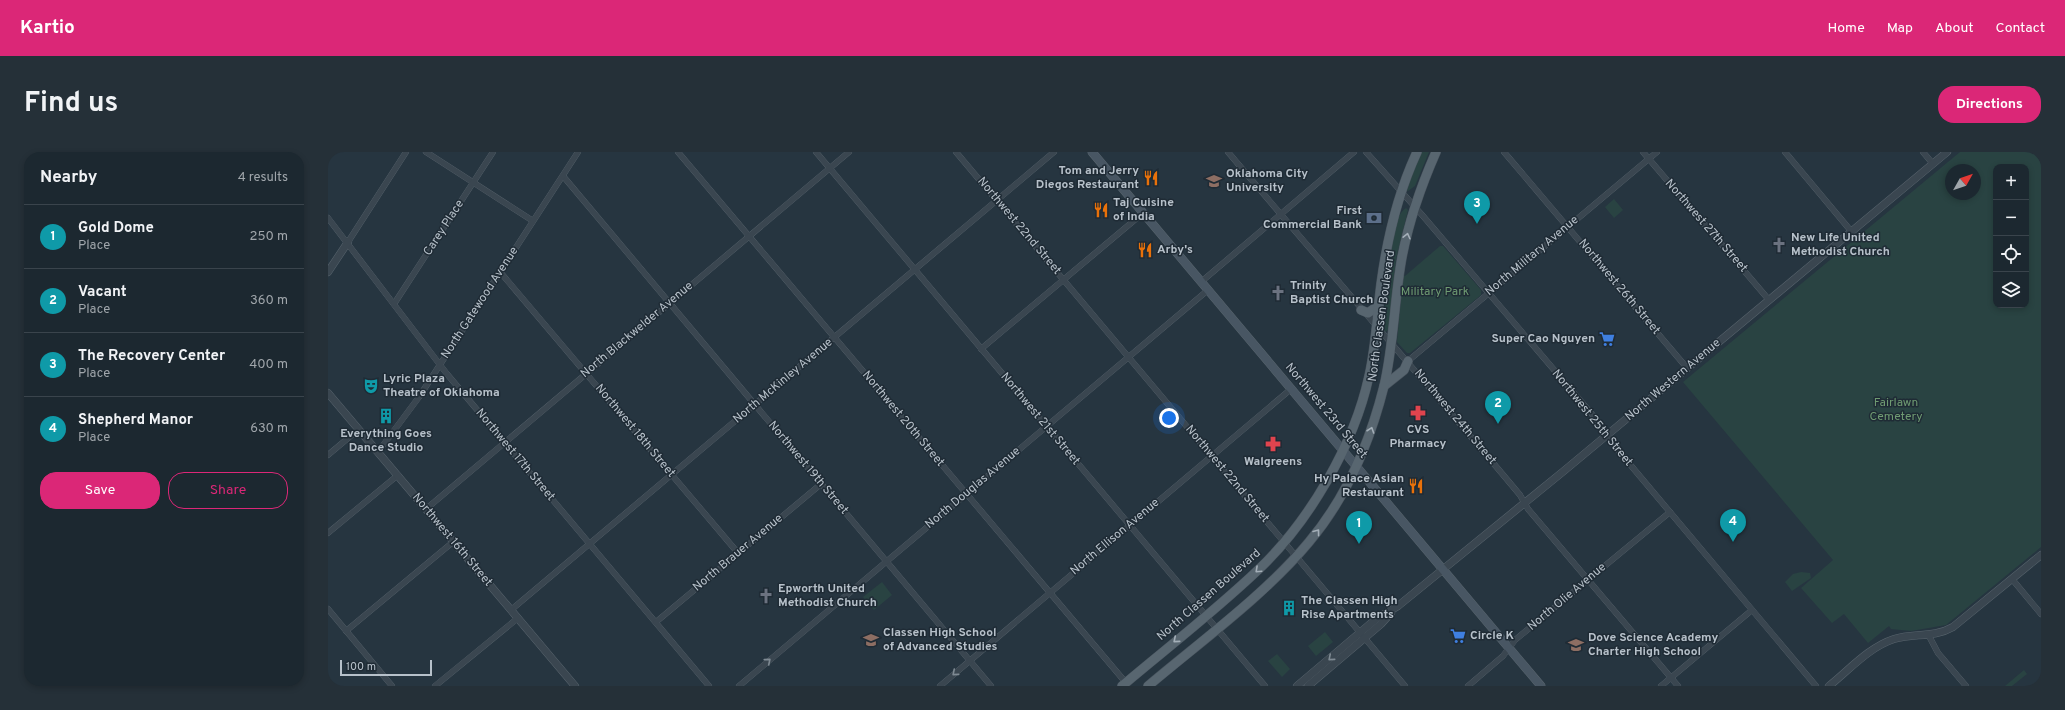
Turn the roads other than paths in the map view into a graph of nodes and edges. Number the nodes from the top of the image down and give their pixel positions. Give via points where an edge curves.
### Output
1 (406, 152) edge
2 (426, 152) edge
3 (493, 152) edge
4 (578, 152) edge
5 (678, 152) edge
6 (816, 152) edge
7 (849, 152) edge
8 (956, 152) edge
9 (1054, 152) edge
10 (1092, 152) edge
11 (1228, 152) edge
12 (1354, 152) edge
13 (1366, 152) edge
14 (1416, 152) edge
15 (1436, 152) edge
16 (1504, 152) edge
17 (1643, 152) edge
18 (1657, 152) edge
19 (1785, 152) edge
20 (1923, 152) edge
21 (1947, 152) edge
22 (1649, 159) junction
23 (1932, 164) junction
24 (829, 168) junction
25 (563, 176) junction
26 (474, 183) junction
27 (1401, 193) junction
28 (997, 200) junction
29 (1414, 207) junction
30 (1143, 212) junction
31 (1281, 215) junction
32 (328, 218) edge
33 (533, 221) junction
34 (1568, 227) junction
35 (1852, 231) junction
36 (749, 236) junction
37 (348, 242) junction
38 (915, 270) junction
39 (328, 272) edge
40 (501, 273) junction
41 (1063, 279) junction
42 (1201, 282) junction
43 (1208, 290) junction
44 (1489, 293) junction
45 (1769, 300) junction
46 (669, 303) junction
47 (394, 304) junction
48 (1379, 305) junction
49 (1361, 310) junction
50 (1377, 328) junction
51 (834, 337) junction
52 (1392, 344) junction
53 (981, 349) junction
54 (1129, 357) junction
55 (1408, 361) junction
56 (440, 365) junction
57 (1687, 368) junction
58 (586, 373) junction
59 (1384, 386) junction
60 (1291, 389) junction
61 (328, 393) edge
62 (755, 405) junction
63 (1047, 426) junction
64 (359, 429) junction
65 (1607, 435) junction
66 (504, 442) junction
67 (1342, 450) junction
68 (378, 452) junction
69 (328, 455) edge
70 (1212, 456) junction
71 (1356, 466) junction
72 (672, 474) junction
73 (398, 475) junction
74 (821, 484) junction
75 (967, 494) junction
76 (1525, 503) junction
77 (426, 509) junction
78 (1670, 512) junction
79 (1130, 525) junction
80 (328, 533) edge
81 (1284, 541) junction
82 (453, 542) junction
83 (589, 544) junction
84 (738, 553) junction
85 (2041, 555) edge
86 (1296, 556) junction
87 (886, 562) junction
88 (1442, 569) junction
89 (2012, 579) junction
90 (1588, 580) junction
91 (1050, 593) junction
92 (328, 609) edge
93 (511, 610) junction
94 (1752, 610) junction
95 (2041, 614) edge
96 (1206, 615) junction
97 (518, 618) junction
98 (656, 622) junction
99 (1216, 628) junction
100 (346, 631) junction
101 (1363, 635) junction
102 (1929, 636) junction
103 (1509, 648) junction
104 (970, 661) junction
105 (1671, 678) junction
106 (1125, 685) edge
107 (392, 686) edge
108 (435, 686) edge
109 (575, 686) edge
110 (710, 686) edge
111 (739, 686) edge
112 (940, 686) edge
113 (991, 686) edge
114 (1148, 686) edge
115 (1265, 686) edge
116 (1297, 686) edge
117 (1308, 686) edge
118 (1406, 686) edge
119 (1468, 686) edge
120 (1541, 686) edge
121 (1661, 686) edge
122 (1678, 686) edge
123 (1816, 686) edge
124 (1829, 686) edge
125 (1966, 686) edge

1 - 37 street
2 - 26 street
3 - 26 street, Carey Place
4 - 25 street, North Gatewood Avenue
5 - 36 street, Northwest 20th Street
6 - 24 street, Northwest 21st Street
7 - 24 street, North Blackwelder Avenue
8 - 28 street, Northwest 22nd Street
9 - 28 street, North McKinley Avenue
10 - 30 main road, Northwest 23rd Street
11 - 31 street, Northwest 24th Street
12 - 31 street
13 - 27 street, Northwest 25th Street
14 - 27 main road, North Classen Boulevard
15 - 29 main road, North Classen Boulevard
16 - 34 street, Northwest 26th Street
17 - 22 street, Northwest 27th Street
18 - 22 street, North Military Avenue
19 - 35 street
20 - 23 street
21 - 23 street, North Western Avenue
22 - 34 street, North Military Avenue
22 - 45 street, Northwest 27th Street
23 - 35 street, North Western Avenue
24 - 36 street, North Blackwelder Avenue
24 - 38 street, Northwest 21st Street
25 - 33 street, North Gatewood Avenue
25 - 46 street, Northwest 19th Street
26 - 33 street
26 - 47 street, Carey Place
27 - 29 street, Northwest 25th Street
27 - 48 main road, North Classen Boulevard via 1389,239
28 - 38 street, North McKinley Avenue
28 - 41 street, Northwest 22nd Street
29 - 44 street, Northwest 25th Street
52 -> 29 main road, North Classen Boulevard via 1402,259
30 - 41 street
30 - 42 main road, Northwest 23rd Street
31 - 42 street
31 - 49 street, Northwest 24th Street
32 - 37 street, Northwest 17th Street
33 - 40 street, North Gatewood Avenue
34 - 44 street, North Military Avenue
34 - 57 street, Northwest 26th Street
35 - 45 street, North Western Avenue
36 - 46 street, North Blackwelder Avenue
36 - 51 street, Northwest 20th Street
37 - 39 street
37 - 47 street, Northwest 17th Street
38 - 51 street, North McKinley Avenue
38 - 53 street, Northwest 21st Street
40 - 56 street, North Gatewood Avenue
40 - 58 street, Northwest 18th Street
41 - 53 street
41 - 54 street, Northwest 22nd Street
42 - 43 main road, Northwest 23rd Street
43 - 54 street, North Douglas Avenue
43 - 60 main road, Northwest 23rd Street
44 - 55 street, North Military Avenue
44 - 65 street, Northwest 25th Street
45 - 57 street, North Western Avenue
46 - 58 street, North Blackwelder Avenue
46 - 62 street, Northwest 19th Street
47 - 56 street, Northwest 17th Street
48 - 49 main road via 1370,312
48 - 50 main road, North Classen Boulevard
49 - 50 street, Northwest 24th Street
50 - 52 street, Northwest 24th Street
50 - 67 main road, North Classen Boulevard via 1364,396
51 - 62 street, North McKinley Avenue
51 - 75 street, Northwest 20th Street
52 - 55 street, Northwest 24th Street
52 - 59 main road, North Classen Boulevard
53 - 63 street, Northwest 21st Street
54 - 63 street, North Douglas Avenue
54 - 70 street, Northwest 22nd Street
55 - 59 main road via 1404,370
55 - 76 street, Northwest 24th Street
56 - 66 street, Northwest 17th Street
56 - 68 street, North Gatewood Avenue via 409,412
57 - 65 street, North Western Avenue
58 - 66 street, North Blackwelder Avenue
58 - 72 street, Northwest 18th Street
71 -> 59 main road, North Classen Boulevard
60 - 67 main road, Northwest 23rd Street
60 - 70 street, North Ellison Avenue
61 - 64 street, Northwest 16th Street
62 - 72 street, North McKinley Avenue
62 - 74 street, Northwest 19th Street
63 - 75 street, North Douglas Avenue
63 - 79 street, Northwest 21st Street
64 - 68 street, Northwest 16th Street
64 - 69 street
65 - 76 street, North Western Avenue
65 - 78 street, Northwest 25th Street
66 - 77 street, North Blackwelder Avenue
66 - 83 street, Northwest 17th Street
67 - 71 main road, Northwest 23rd Street
67 - 81 main road, North Classen Boulevard via 1315,499
68 - 73 street, Northwest 16th Street
70 - 79 street, North Ellison Avenue
70 - 81 street, Northwest 22nd Street
86 -> 71 main road, North Classen Boulevard via 1319,529
71 - 88 main road, Northwest 23rd Street
72 - 83 street, North McKinley Avenue
72 - 84 street, Northwest 18th Street
73 - 77 street, Northwest 16th Street
73 - 80 street
74 - 84 street, North Brauer Avenue
74 - 87 street, Northwest 19th Street
75 - 87 street, North Douglas Avenue
75 - 91 street, Northwest 20th Street
76 - 88 street, North Western Avenue
76 - 90 street, Northwest 24th Street
77 - 82 street, Northwest 16th Street
78 - 90 street, North Olie Avenue
78 - 94 street, Northwest 25th Street
79 - 91 street, North Ellison Avenue
79 - 96 street, Northwest 21st Street
81 - 86 street, Northwest 22nd Street
81 -> 96 main road, North Classen Boulevard via 1258,571
82 - 93 street, Northwest 16th Street
82 - 100 street
83 - 93 street, North McKinley Avenue
83 - 98 street, Northwest 17th Street
84 - 98 street, North Brauer Avenue
85 - 89 street
86 - 99 main road, North Classen Boulevard
86 - 101 street, Northwest 22nd Street
87 - 104 street, Northwest 19th Street
111 -> 87 street, North Douglas Avenue
88 - 101 street, North Western Avenue
88 - 103 main road, Northwest 23rd Street
89 - 95 street
89 - 102 street via 1953,627
90 - 103 street, North Olie Avenue via 1515,640
90 - 105 street, Northwest 24th Street
91 - 104 street, North Ellison Avenue
91 - 106 street, Northwest 20th Street
92 - 100 street
93 - 97 street, Northwest 16th Street
94 - 105 street
94 - 123 street, Northwest 25th Street
96 - 99 street, Northwest 21st Street
96 -> 106 main road, North Classen Boulevard
97 - 108 street
97 - 109 street, Northwest 16th Street
98 - 110 street, Northwest 17th Street
99 - 114 main road, North Classen Boulevard
99 - 115 street, Northwest 21st Street
100 - 107 street
101 -> 116 street, North Western Avenue
101 - 117 street, North Western Avenue
101 - 118 street, Northwest 22nd Street
102 - 124 street via 1900,638 1886,642
102 - 125 street via 1938,653
103 - 119 street, North Olie Avenue
103 - 120 main road, Northwest 23rd Street
104 -> 112 street, North Ellison Avenue
104 - 113 street, Northwest 19th Street
105 - 121 street
105 - 122 street, Northwest 24th Street

